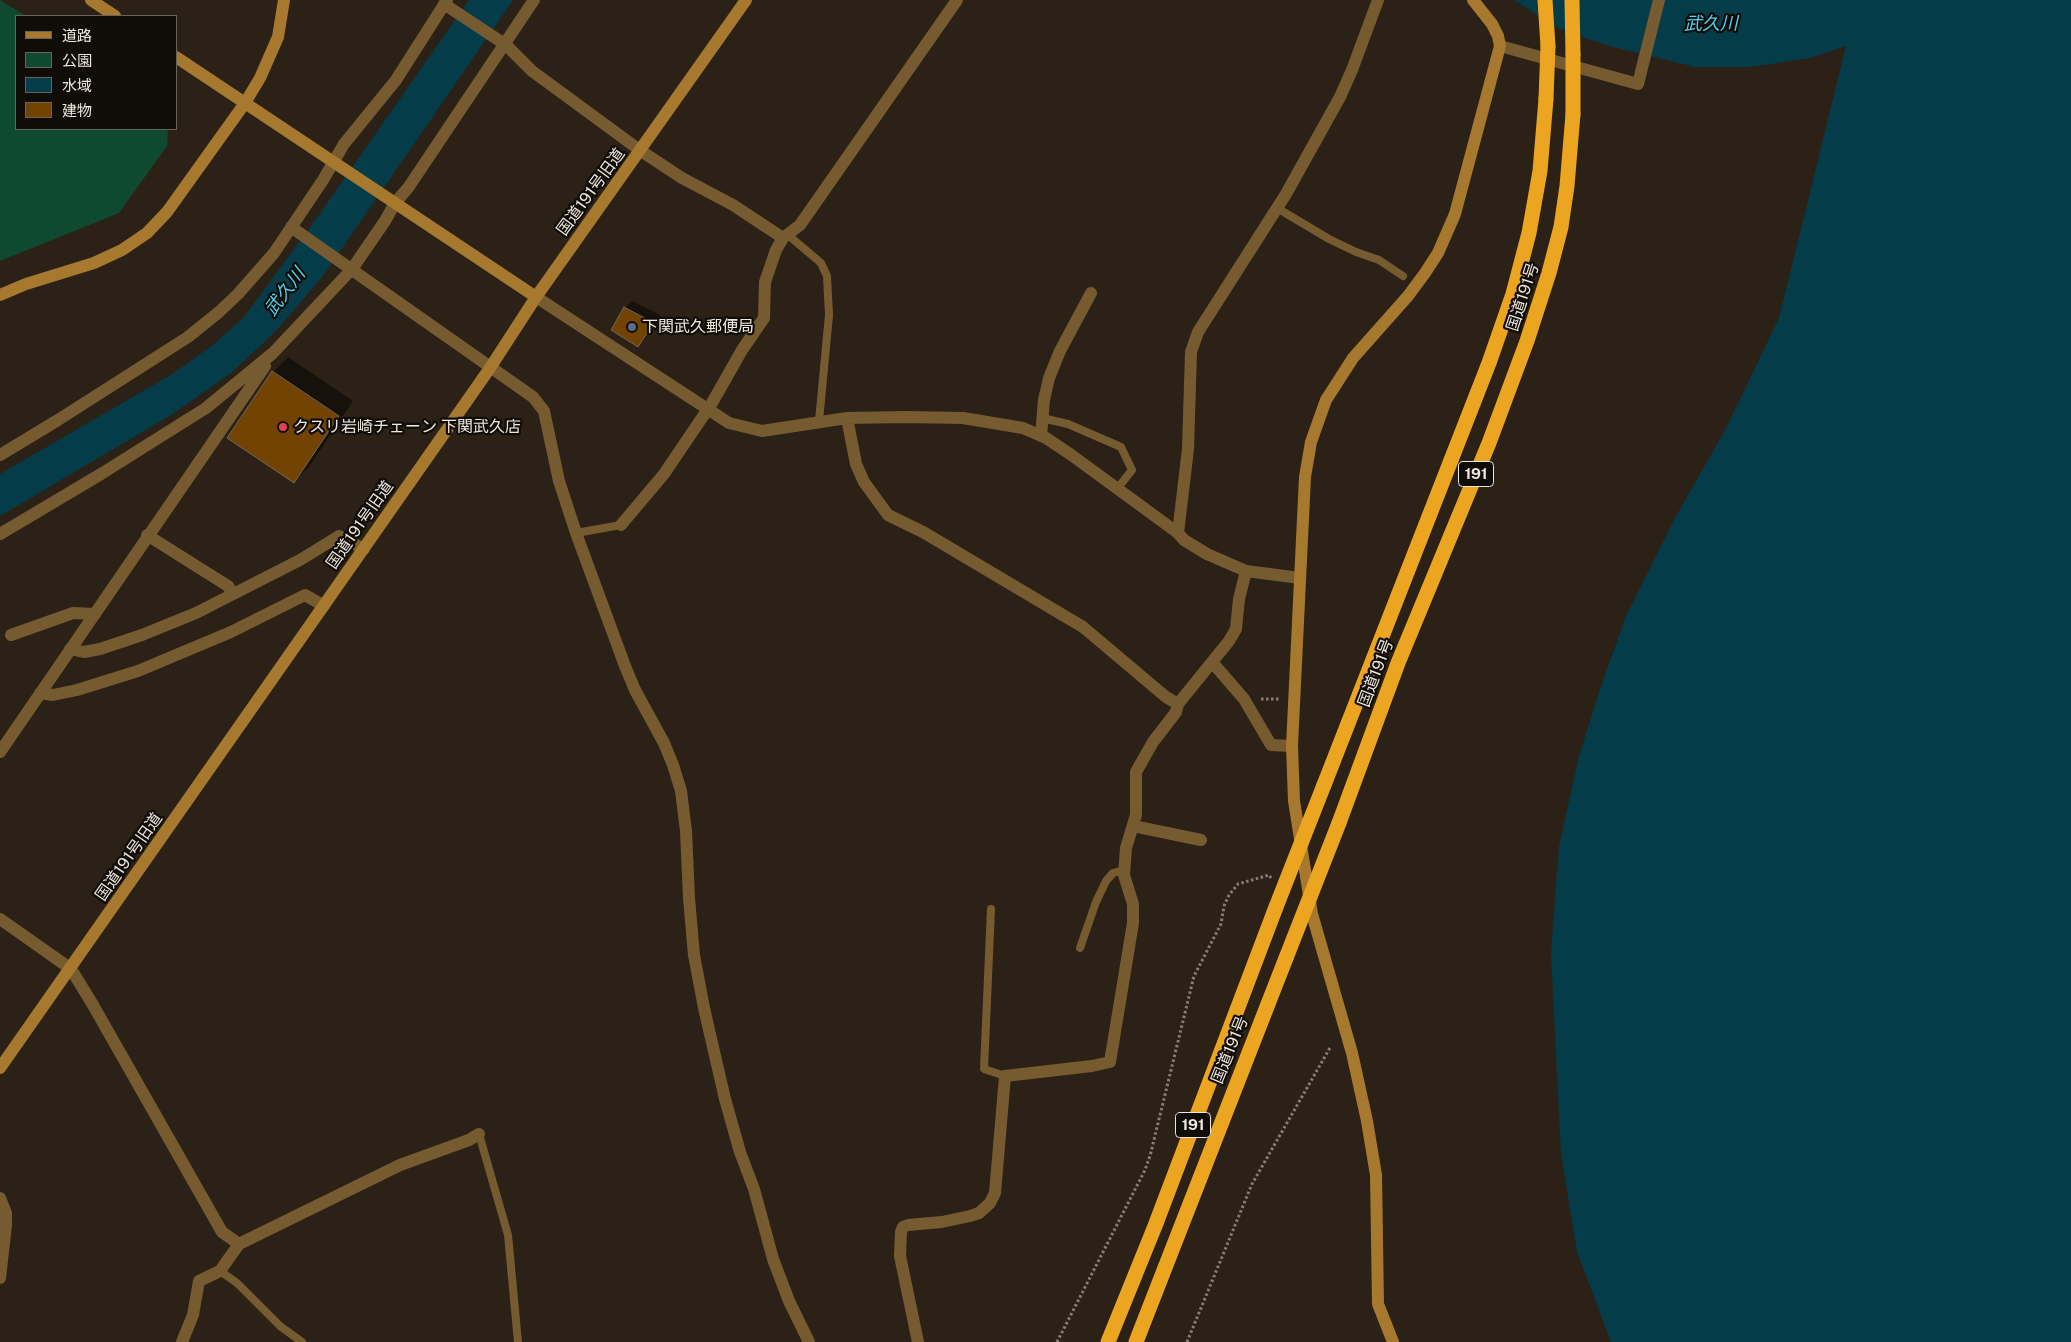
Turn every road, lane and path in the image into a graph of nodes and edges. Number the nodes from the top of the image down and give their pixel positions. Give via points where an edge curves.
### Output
1 (91, 0) edge
2 (284, 0) edge
3 (534, 0) edge
4 (746, 0) edge
5 (956, 0) edge
6 (1378, 0) edge
7 (1473, 0) edge
8 (1545, 0) edge
9 (1572, 0) edge
10 (1659, 0) edge
11 (448, 4) edge
12 (114, 15) edge
13 (503, 42) junction
14 (1500, 46) junction
15 (178, 58) edge
16 (245, 103) junction
17 (641, 151) junction
18 (336, 164) junction
19 (391, 200) junction
20 (1277, 208) junction
21 (294, 229) junction
22 (786, 236) junction
23 (348, 267) junction
24 (1403, 276) dead end
25 (1091, 293) dead end
26 (0, 295) edge
27 (536, 297) junction
28 (273, 353) junction
29 (490, 368) junction
30 (706, 409) junction
31 (847, 418) junction
32 (1042, 418) junction
33 (819, 421) junction
34 (1040, 436) junction
35 (0, 455) edge
36 (1117, 489) junction
37 (621, 525) joint
38 (576, 533) junction
39 (1178, 533) junction
40 (0, 534) edge
41 (147, 536) junction
42 (364, 549) junction
43 (1246, 571) junction
44 (1300, 578) junction
45 (234, 594) junction
46 (324, 606) junction
47 (95, 614) junction
48 (11, 635) dead end
49 (70, 649) junction
50 (1212, 662) junction
51 (40, 693) junction
52 (1178, 704) junction
53 (1292, 746) junction
54 (0, 752) edge
55 (1134, 824) junction
56 (1201, 840) dead end
57 (1124, 870) junction
58 (1274, 882) dead end
59 (991, 909) dead end
60 (0, 918) edge
61 (1080, 948) dead end
62 (71, 969) junction
63 (1331, 1046) dead end
64 (0, 1068) edge
65 (1005, 1076) junction
66 (479, 1134) joint
67 (0, 1198) edge
68 (1179, 1232) junction
69 (240, 1244) junction
70 (220, 1271) junction
71 (0, 1278) edge
72 (182, 1342) edge
73 (302, 1342) edge
74 (518, 1342) edge
75 (809, 1342) edge
76 (918, 1342) edge
77 (1057, 1342) edge
78 (1108, 1342) edge
79 (1136, 1342) edge
80 (1147, 1342) edge
81 (1187, 1342) edge
82 (1393, 1342) edge

1 - 12 street
2 - 16 street via 278,37
3 - 13 street
4 - 17 street, 国道191号旧道
5 - 22 street via 800,225
6 - 20 street via 1340,97
7 - 14 street via 1492,24
8 - 78 highway, 国道191号 / 191, bridge via 1548,46 1540,172 1514,294 1490,363
9 - 68 highway, 国道191号 / 191, bridge via 1573,114 1561,228 1550,273 1488,443 1398,663
10 - 14 street via 1638,84
11 - 13 street
11 - 18 street
13 - 17 street via 532,70
13 - 19 street via 408,188
14 - 44 street via 1455,214 1438,253 1408,296 1353,358 1326,400 1318,420 1305,477
15 - 16 street
16 - 18 street
16 - 26 street via 166,212 147,233 94,263
17 - 22 street via 682,178
17 - 27 street, 国道191号旧道
18 - 19 street
18 - 21 street
19 - 23 street via 386,221
19 - 27 street
20 - 24 lane via 1328,239 1379,260
20 - 39 street via 1198,332 1191,352 1188,449
21 - 23 street
21 - 35 street via 238,294 188,337
22 - 30 street via 776,250 765,282 764,318
22 - 33 lane via 821,263 827,276 829,315
23 - 28 street
23 - 29 street
25 - 32 street via 1049,378
27 - 29 street, 国道191号旧道
27 - 30 street
28 - 40 street via 206,408
28 - 41 street
29 - 38 street via 533,397 544,411 559,481
29 - 42 street, 国道191号旧道
30 - 33 street via 728,423 762,430
30 - 37 street via 664,474
31 - 33 street
31 - 34 street via 963,418 1023,428
31 - 52 street via 856,464 864,482 888,515 923,532 1083,627
32 - 34 street
32 - 36 lane via 1068,424 1121,446 1132,470
34 - 36 street
36 - 39 street
37 - 38 lane
38 - 75 street via 625,666 667,750 682,791 694,955 725,1099 773,1259
39 - 43 street via 1207,554
41 - 45 street via 228,586
41 - 47 street
42 - 45 street via 339,536
42 - 46 street, 国道191号旧道
43 - 44 street
43 - 50 street via 1236,629
44 - 53 street
45 - 49 street via 187,616 100,649 84,652
46 - 51 street via 304,595 203,644 130,674 77,690 53,695
46 - 62 street, 国道191号旧道
47 - 48 street via 73,613
47 - 49 street
49 - 51 street
50 - 52 street
50 - 53 street via 1244,699 1271,745
51 - 54 street
52 - 55 street via 1172,718 1139,764 1135,781
53 - 82 street via 1294,801 1312,914 1352,1053 1367,1121 1376,1175 1378,1304
55 - 56 street
55 - 57 street via 1126,848
57 - 61 lane via 1113,873 1106,881
57 - 65 street via 1133,904 1133,923 1110,1062
58 - 77 path via 1269,875 1253,879 1238,884 1229,895 1221,924 1194,976 1150,1156
59 - 65 lane via 984,1069
60 - 62 street
62 - 64 street, 国道191号旧道
62 - 69 street via 222,1232
63 - 81 path via 1252,1184
65 - 76 street via 995,1194 990,1203 970,1216 908,1225 901,1232 900,1256
66 - 69 street via 400,1164
66 - 74 lane via 508,1235
67 - 71 street via 6,1213
68 - 79 highway, 国道191号 / 191
68 - 80 highway
69 - 70 street
70 - 72 street via 199,1281 193,1315
70 - 73 lane

